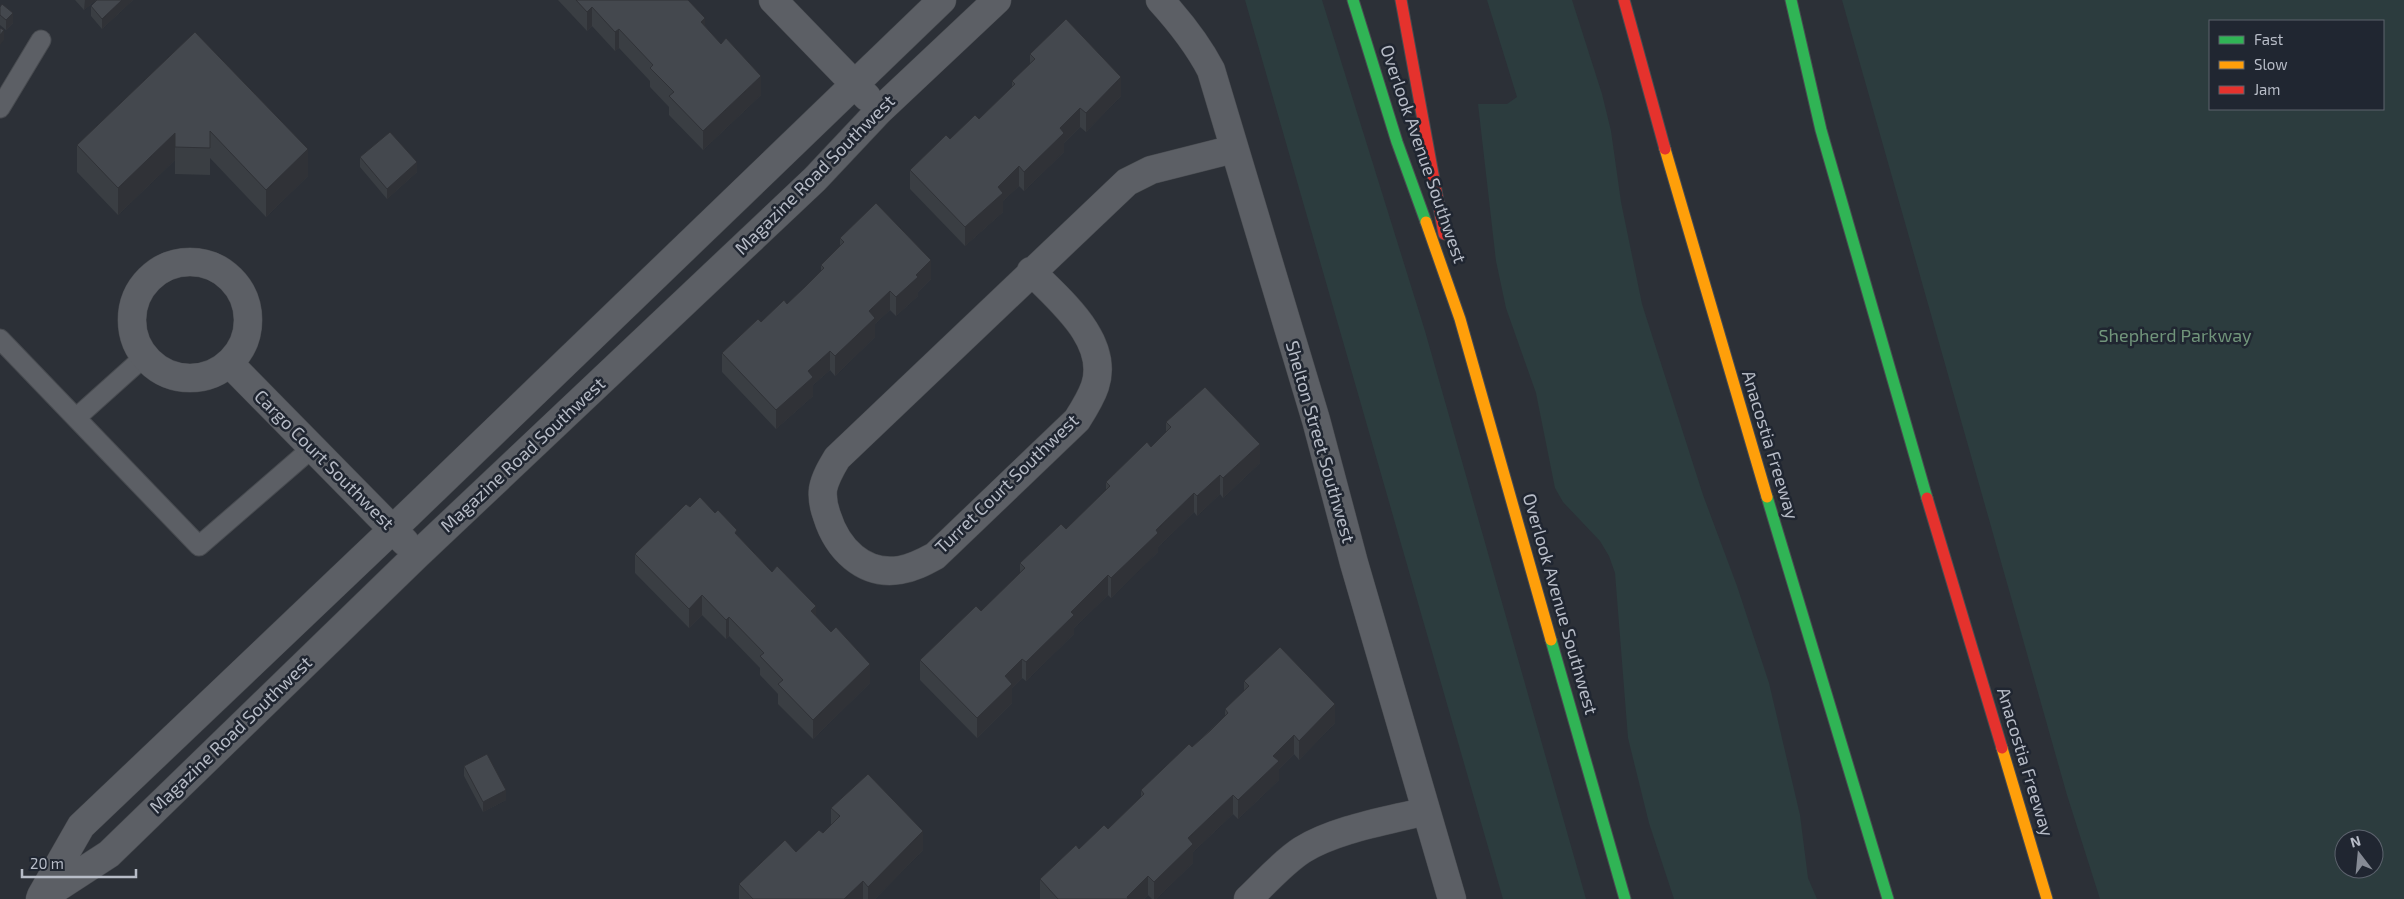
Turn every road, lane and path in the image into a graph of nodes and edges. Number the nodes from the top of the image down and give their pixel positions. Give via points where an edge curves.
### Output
1 (772, 0) edge
2 (942, 0) edge
3 (997, 0) edge
4 (1160, 0) edge
5 (1353, 0) edge
6 (1401, 0) edge
7 (1624, 0) edge
8 (1790, 0) edge
9 (41, 40) dead end
10 (855, 84) junction
11 (0, 108) edge
12 (878, 110) junction
13 (1234, 149) junction
14 (1031, 271) junction
15 (1460, 320) junction
16 (0, 339) edge
17 (144, 357) junction
18 (231, 365) junction
19 (76, 418) junction
20 (311, 449) junction
21 (393, 529) junction
22 (416, 556) junction
23 (1426, 811) junction
24 (40, 899) edge
25 (1248, 899) edge
26 (1452, 899) edge
27 (1626, 899) edge
28 (1888, 899) edge
29 (2047, 899) edge

1 - 10 street
2 - 10 street, Magazine Road Southwest
3 - 12 street, Magazine Road Southwest
4 - 13 street, Shelton Street Southwest via 1186,28 1211,70
5 - 15 main road, Overlook Avenue Southwest via 1397,142
6 - 15 main road, Overlook Avenue Southwest
7 - 28 main road, Anacostia Freeway via 1693,249
8 - 29 main road, Anacostia Freeway via 1821,130 1879,335
9 - 11 lane
10 - 12 street
10 - 21 street, Magazine Road Southwest
12 - 22 street, Magazine Road Southwest via 815,179
13 - 14 street, Turret Court Southwest via 1139,175 1117,191
13 - 23 street, Shelton Street Southwest via 1316,420
14 - 14 street, Turret Court Southwest via 1083,328 1094,348 1098,367 1089,401 1071,426 935,556 916,566 898,570 864,565 839,543 830,526 822,490 827,475 837,458
15 - 27 main road, Overlook Avenue Southwest
16 - 19 lane
17 - 18 street via 161,372 183,378 206,376
17 - 18 street via 133,336 131,314 138,292 153,274 174,263 196,261 219,269 236,284 247,304 248,327 242,348
17 - 19 lane
18 - 20 street, Cargo Court Southwest
19 - 20 lane via 199,546
20 - 21 street, Cargo Court Southwest
21 - 22 street, Cargo Court Southwest
21 - 24 street, Magazine Road Southwest via 82,826
22 - 24 street, Magazine Road Southwest via 109,854
23 - 25 street via 1315,843 1290,859
23 - 26 street, Shelton Street Southwest

